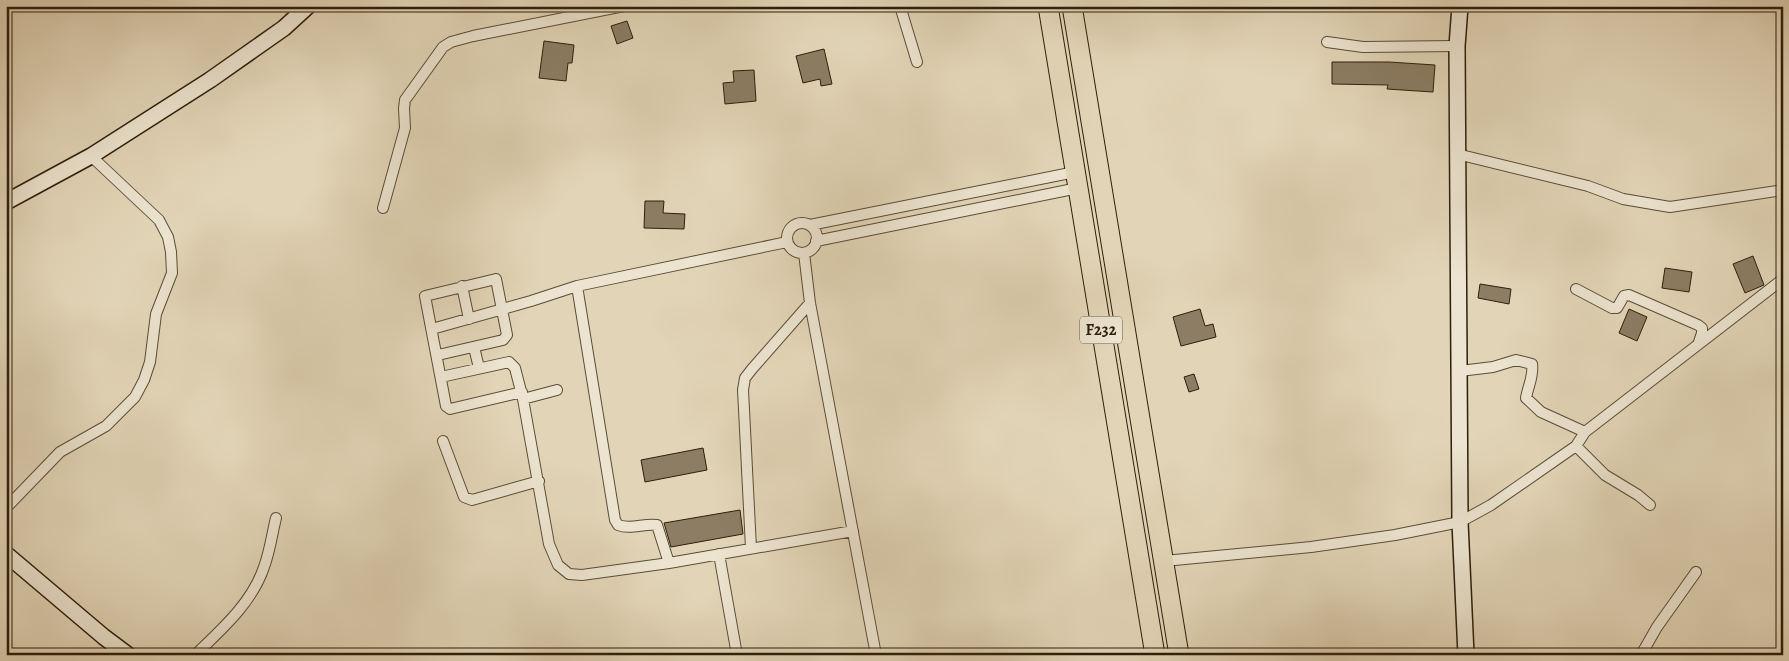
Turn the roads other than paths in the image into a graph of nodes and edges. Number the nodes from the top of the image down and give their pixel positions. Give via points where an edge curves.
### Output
1 (308, 6) edge
2 (900, 6) edge
3 (1048, 6) edge
4 (1072, 6) edge
5 (1460, 6) edge
6 (620, 7) edge
7 (1327, 42) dead end
8 (1457, 46) junction
9 (917, 62) dead end
10 (1457, 154) junction
11 (92, 156) junction
12 (1077, 180) junction
13 (1783, 190) edge
14 (6, 202) edge
15 (383, 208) dead end
16 (810, 225) junction
17 (816, 241) junction
18 (788, 242) junction
19 (804, 252) junction
20 (1783, 279) edge
21 (462, 286) junction
22 (577, 286) junction
23 (1576, 289) dead end
24 (810, 303) junction
25 (501, 309) junction
26 (469, 319) junction
27 (432, 329) junction
28 (1698, 346) junction
29 (474, 347) junction
30 (438, 356) junction
31 (479, 368) junction
32 (1460, 371) junction
33 (441, 377) junction
34 (557, 390) dead end
35 (523, 396) junction
36 (1585, 432) junction
37 (443, 441) dead end
38 (1576, 446) junction
39 (539, 481) junction
40 (1650, 505) dead end
41 (6, 508) edge
42 (276, 518) dead end
43 (1460, 522) junction
44 (853, 531) junction
45 (751, 548) junction
46 (6, 554) edge
47 (719, 554) junction
48 (1164, 561) junction
49 (669, 563) junction
50 (1696, 572) dead end
51 (128, 655) edge
52 (195, 655) edge
53 (737, 655) edge
54 (876, 655) edge
55 (1155, 655) edge
56 (1179, 655) edge
57 (1466, 655) edge
58 (1641, 655) edge

1 - 11 street via 284,28 210,80
2 - 9 street
3 - 12 highway, F232
4 - 48 highway, F232
5 - 8 street
6 - 15 street via 473,36 442,48 405,100 405,128
7 - 8 street via 1363,48
8 - 10 street
10 - 13 street via 1588,186 1623,199 1670,207
10 - 32 street
11 - 14 street
11 - 41 street via 159,220 168,238 172,273 156,314 150,362 135,397 106,426 60,452
12 - 16 street
12 - 17 street
12 - 55 highway, F232
16 - 17 street via 816,232
16 - 18 street via 792,226 787,233
17 - 19 street via 812,249
18 - 19 street via 794,250
18 - 22 street
19 - 24 street
20 - 28 street
21 - 25 street via 496,279
21 - 26 street
21 - 27 street via 425,296
22 - 25 street
22 - 49 street via 615,520 624,528 657,525
23 - 28 street via 1612,308 1617,308 1624,296 1629,295 1698,325 1702,333
24 - 44 street
24 - 45 street via 745,378
25 - 26 street
25 - 29 street via 506,338
26 - 27 street
27 - 30 street
28 - 36 street
29 - 30 street
29 - 31 street
30 - 33 street
31 - 33 street
31 - 35 street via 513,364
32 - 36 street via 1516,360 1532,364 1526,398 1542,412
32 - 43 street
33 - 35 street via 446,406 450,408
34 - 35 street
35 - 39 street
36 - 38 street
37 - 39 street via 467,500
38 - 40 street via 1605,475
38 - 43 street via 1491,505
39 - 49 street via 552,553 558,565 569,574
42 - 52 street via 265,566 252,591 238,612
43 - 48 street via 1311,547
43 - 57 street
44 - 45 street
44 - 54 street
45 - 47 street
46 - 51 street
47 - 49 street
47 - 53 street
48 - 56 highway, F232
50 - 58 street

